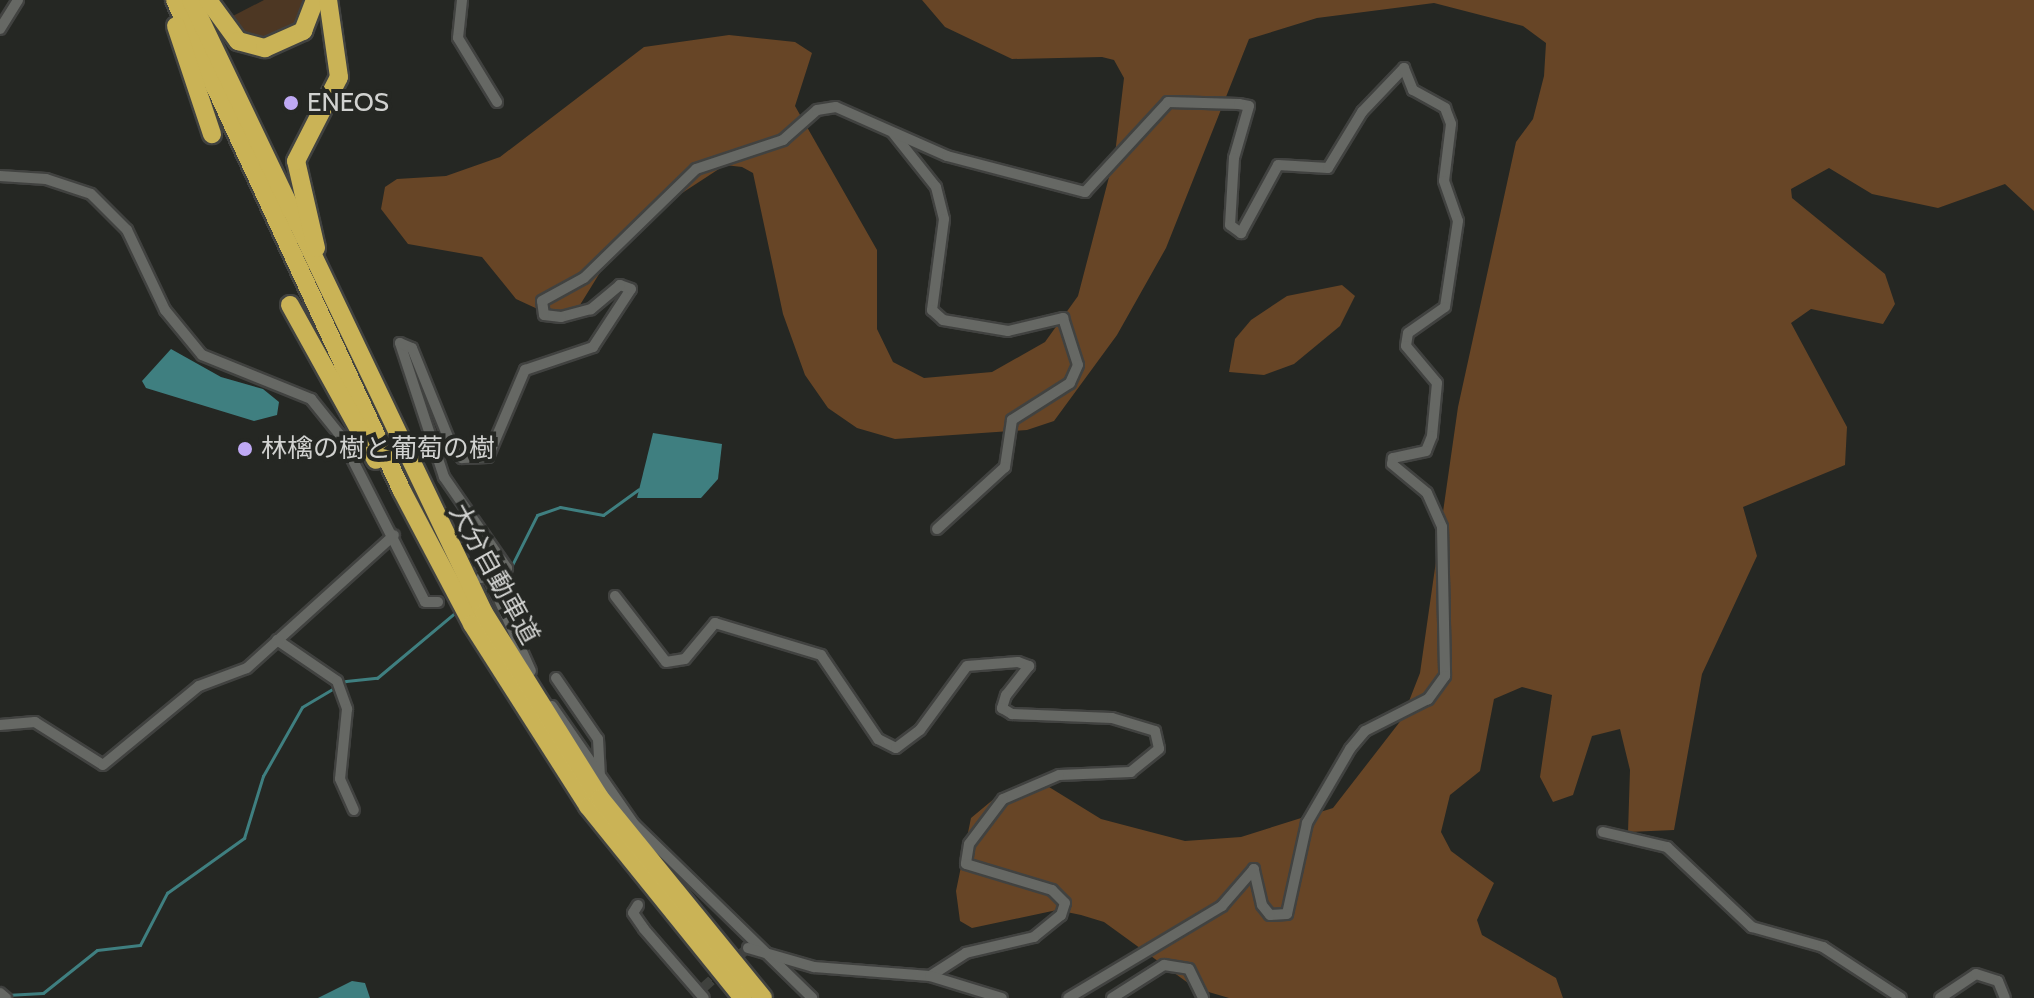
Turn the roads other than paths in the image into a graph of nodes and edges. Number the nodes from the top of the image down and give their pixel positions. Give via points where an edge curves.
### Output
1 (18, 0) edge
2 (165, 0) edge
3 (175, 0) edge
4 (191, 0) edge
5 (208, 0) edge
6 (315, 0) edge
7 (328, 0) edge
8 (462, 0) edge
9 (0, 29) edge
10 (497, 102) dead end
11 (892, 132) junction
12 (212, 134) dead end
13 (0, 176) edge
14 (290, 305) dead end
15 (414, 479) junction
16 (937, 529) dead end
17 (394, 535) junction
18 (615, 596) dead end
19 (438, 602) dead end
20 (472, 624) junction
21 (277, 640) junction
22 (556, 678) dead end
23 (0, 725) edge
24 (600, 773) junction
25 (354, 810) dead end
26 (1603, 832) dead end
27 (638, 905) dead end
28 (748, 948) dead end
29 (775, 959) junction
30 (930, 976) junction
31 (0, 993) edge
32 (700, 994) edge
33 (6, 998) edge
34 (743, 998) edge
35 (763, 998) edge
36 (812, 998) edge
37 (1002, 998) edge
38 (1068, 998) edge
39 (1112, 998) edge
40 (1203, 998) edge
41 (1901, 998) edge
42 (1940, 998) edge
43 (2005, 998) edge

1 - 9 street
2 - 12 highway
3 - 20 highway, 大分自動車道 via 402,491
4 - 15 highway, 大分自動車道
5 - 6 highway via 238,41 265,48 303,31
7 - 15 highway via 339,77 305,133 296,177 337,301
8 - 10 street via 458,38
11 - 16 street via 936,187 944,219 932,310 943,320 1008,331 1063,318 1078,365 1070,383 1012,420 1005,467
11 - 24 street via 826,107 783,140 684,176 584,278 542,301 544,315 561,317 591,309 620,285 631,289 593,347 525,370 488,457 462,458 452,447 412,348 400,343 444,477 507,568 489,582 526,663
11 - 38 street via 947,156 1085,192 1168,102 1249,106 1234,158 1230,225 1241,233 1278,165 1328,168 1394,72 1404,68 1413,90 1445,108 1451,124 1444,181 1458,221 1445,307 1408,333 1406,346 1437,383 1432,436 1426,451 1393,458 1392,464 1427,493 1442,527 1445,676 1428,699 1365,731 1350,749 1307,823 1287,914 1270,915 1262,905 1254,869 1222,906
13 - 17 street via 46,179 91,194 127,230 165,310 202,355 228,371 297,390 324,412
14 - 20 highway
15 - 35 highway, 大分自動車道 via 554,732 684,909
17 - 19 street via 425,602
17 - 21 street
18 - 30 street via 666,662 685,659 715,623 821,655 878,739 896,748 920,730 967,666 1018,662 1028,673 1002,708 1012,714 1112,718 1155,731 1159,749 1131,772 1059,775 1003,799 969,844 966,864 1052,890 1065,903 1061,915 1034,937 966,953
20 - 34 highway, 大分自動車道 via 588,806
21 - 23 street via 247,668 199,686 103,765 35,722
21 - 25 street via 337,681 347,709 340,779
22 - 24 street via 598,739
24 - 29 street via 674,875
26 - 41 street via 1667,847 1752,927 1823,947
27 - 32 street via 633,913 644,929
28 - 29 street
29 - 30 street
29 - 36 street
30 - 37 street
31 - 33 street
39 - 40 street via 1164,965 1189,969
42 - 43 street via 1976,974 1998,981

